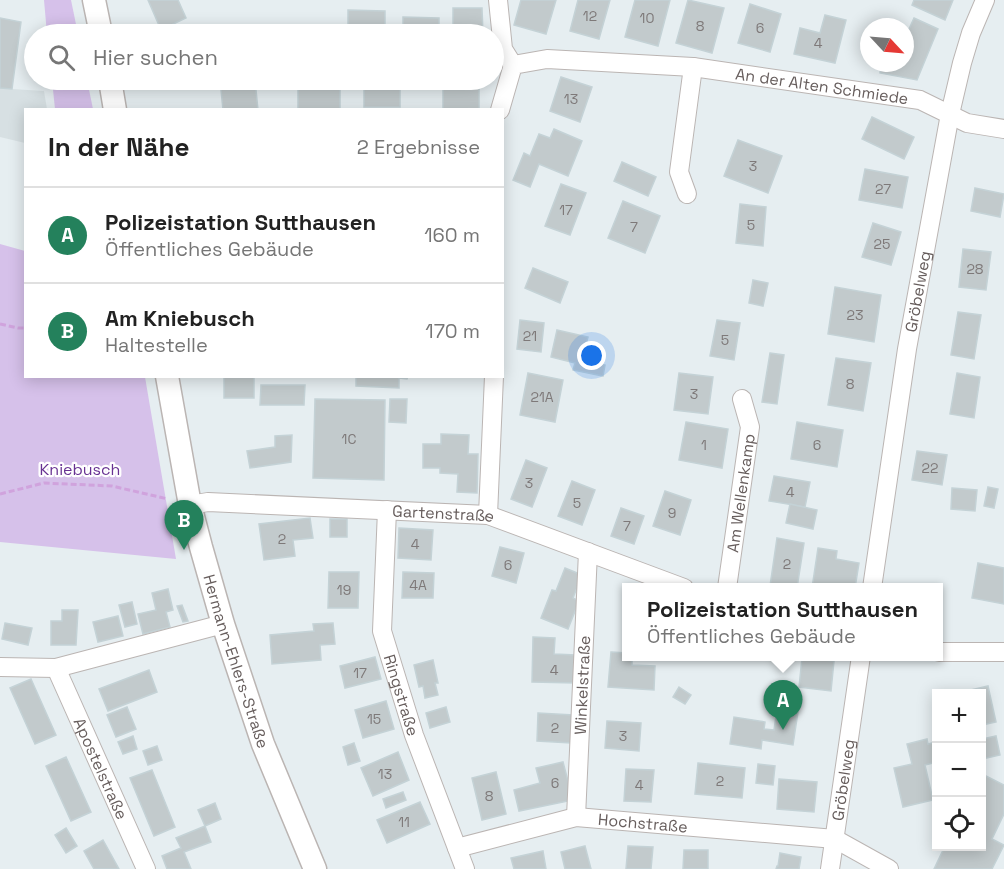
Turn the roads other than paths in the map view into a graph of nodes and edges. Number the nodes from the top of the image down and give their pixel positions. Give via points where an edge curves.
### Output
1 (94, 0) edge
2 (498, 0) edge
3 (985, 0) edge
4 (99, 24) edge
5 (500, 24) edge
6 (504, 52) edge
7 (513, 65) junction
8 (693, 67) junction
9 (112, 90) edge
10 (115, 108) edge
11 (501, 108) edge
12 (950, 114) junction
13 (1004, 129) edge
14 (687, 194) dead end
15 (167, 378) edge
16 (494, 378) edge
17 (742, 399) dead end
18 (190, 505) junction
19 (387, 510) junction
20 (488, 515) junction
21 (588, 552) junction
22 (671, 583) edge
23 (728, 583) edge
24 (873, 583) edge
25 (223, 624) junction
26 (943, 652) edge
27 (1004, 652) edge
28 (860, 661) edge
29 (0, 667) edge
30 (56, 668) junction
31 (576, 817) junction
32 (835, 838) junction
33 (457, 848) junction
34 (146, 869) edge
35 (315, 869) edge
36 (465, 869) edge
37 (830, 869) edge
38 (889, 869) edge

1 - 4 street
2 - 5 street
3 - 12 street, Gröbelweg via 971,33
6 - 7 street
7 - 8 street, An der Alten Schmiede via 547,59
7 - 11 street
8 - 12 street, An der Alten Schmiede via 920,100
8 - 14 street via 679,172
9 - 10 street
12 - 13 street, An der Alten Schmiede via 967,123
12 - 24 street, Gröbelweg via 907,349
15 - 18 street, Hermann-Ehlers-Straße
16 - 20 street
17 - 23 street, Am Wellenkamp via 750,427
18 - 19 street, Gartenstraße via 208,502
18 - 25 street, Hermann-Ehlers-Straße
19 - 20 street, Gartenstraße
19 - 33 street, Ringstraße via 382,631 414,735
20 - 21 street, Gartenstraße
21 - 22 street, Gartenstraße
21 - 31 street, Winkelstraße
25 - 30 street
25 - 35 street, Hermann-Ehlers-Straße via 263,744
26 - 27 street
28 - 32 street, Gröbelweg
29 - 30 street
30 - 34 street, Apostelstraße
31 - 32 street, Hochstraße
31 - 33 street, Hochstraße
32 - 37 street, Gröbelweg
32 - 38 street
33 - 36 street, Ringstraße

